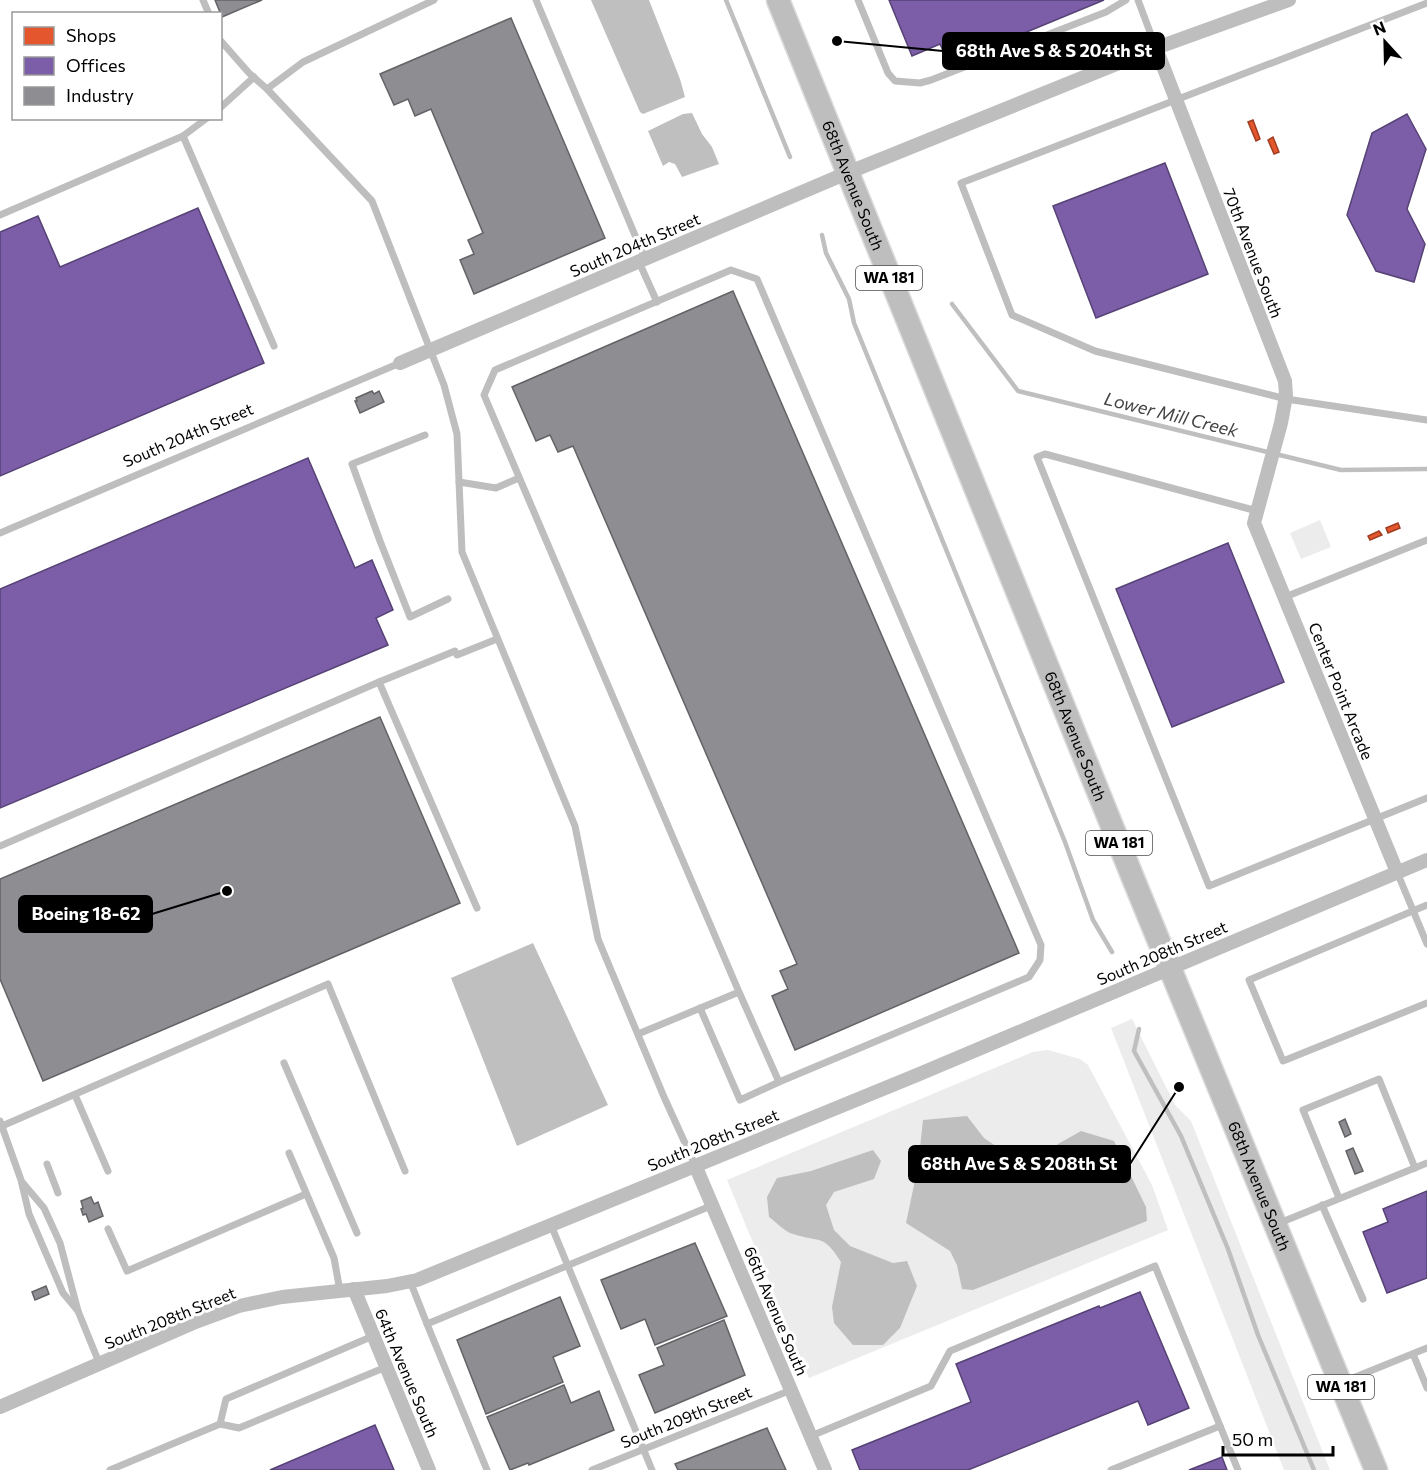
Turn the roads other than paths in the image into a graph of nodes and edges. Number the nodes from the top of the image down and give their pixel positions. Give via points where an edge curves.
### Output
1 (434, 0) edge
2 (536, 0) edge
3 (778, 0) edge
4 (858, 0) edge
5 (1126, 0) edge
6 (1138, 0) edge
7 (1288, 0) edge
8 (1427, 3) edge
9 (222, 42) edge
10 (1156, 48) junction
11 (254, 77) junction
12 (267, 89) junction
13 (1176, 100) junction
14 (222, 106) edge
15 (204, 120) edge
16 (183, 136) junction
17 (847, 173) junction
18 (0, 215) edge
19 (642, 260) junction
20 (657, 302) junction
21 (274, 346) dead end
22 (430, 351) junction
23 (400, 363) joint
24 (1286, 399) junction
25 (1427, 420) edge
26 (425, 435) dead end
27 (519, 478) junction
28 (459, 482) junction
29 (1256, 517) junction
30 (0, 533) edge
31 (1427, 540) edge
32 (1285, 597) junction
33 (448, 599) dead end
34 (497, 639) junction
35 (379, 682) junction
36 (1427, 798) edge
37 (1375, 818) junction
38 (0, 846) edge
39 (1427, 860) edge
40 (1397, 872) junction
41 (1427, 905) edge
42 (477, 908) dead end
43 (1413, 911) junction
44 (1427, 944) edge
45 (1169, 968) junction
46 (740, 992) junction
47 (1427, 1003) edge
48 (700, 1008) junction
49 (638, 1034) junction
50 (284, 1063) dead end
51 (779, 1082) junction
52 (75, 1095) junction
53 (1, 1124) edge
54 (288, 1153) dead end
55 (1427, 1163) edge
56 (47, 1164) dead end
57 (695, 1165) junction
58 (1415, 1168) junction
59 (108, 1171) dead end
60 (405, 1171) dead end
61 (21, 1180) junction
62 (58, 1193) dead end
63 (306, 1194) junction
64 (1339, 1198) junction
65 (713, 1205) junction
66 (1322, 1205) junction
67 (1274, 1224) junction
68 (551, 1225) junction
69 (108, 1229) dead end
70 (357, 1233) dead end
71 (567, 1264) junction
72 (410, 1281) junction
73 (347, 1290) junction
74 (1363, 1299) dead end
75 (78, 1311) junction
76 (427, 1324) junction
77 (374, 1336) junction
78 (1427, 1348) edge
79 (1413, 1354) junction
80 (100, 1365) junction
81 (386, 1367) junction
82 (1340, 1383) junction
83 (1427, 1388) edge
84 (791, 1390) junction
85 (0, 1407) edge
86 (220, 1424) junction
87 (1220, 1426) junction
88 (811, 1436) junction
89 (643, 1449) junction
90 (110, 1470) edge
91 (429, 1470) edge
92 (487, 1470) edge
93 (592, 1470) edge
94 (652, 1470) edge
95 (825, 1470) edge
96 (1111, 1470) edge
97 (1238, 1470) edge
98 (1376, 1470) edge

1 - 12 lane via 303,62
2 - 19 lane
3 - 17 main road, 68th Avenue South / WA 181
4 - 5 lane via 888,73 895,81 907,83 931,80 1106,12
6 - 10 lane, 70th Avenue South
7 - 10 street, South 204th Street
8 - 13 lane
9 - 11 lane
10 - 13 street, 70th Avenue South
10 - 17 street, South 204th Street
11 - 12 lane
11 - 14 lane
12 - 22 lane via 372,201
13 - 24 street, 70th Avenue South via 1285,381
13 - 24 lane via 961,183 1012,315 1089,350
15 - 16 lane
16 - 18 lane
16 - 21 lane
17 - 19 street, South 204th Street
17 - 45 main road, 68th Avenue South / WA 181
19 - 20 lane
19 - 22 street, South 204th Street
20 - 27 lane via 495,370 484,395
20 - 51 lane via 730,270 757,279 1041,945 1040,960 1029,977
22 - 23 street, South 204th Street
22 - 28 lane via 457,434
23 - 30 lane, South 204th Street
24 - 25 lane
24 - 29 street, 70th Avenue South
26 - 33 lane via 352,464 410,616
27 - 28 lane via 496,488
27 - 46 lane
28 - 34 lane via 462,552
29 - 32 street, Center Point Arcade
29 - 37 lane via 1045,454 1037,457 1209,885
31 - 32 lane
32 - 37 street, Center Point Arcade
34 - 35 lane
34 - 49 lane via 575,825 598,939
35 - 38 lane
35 - 42 lane
36 - 37 lane
37 - 40 street, Center Point Arcade
39 - 40 street, South 208th Street
40 - 43 lane
40 - 45 street, South 208th Street
41 - 43 lane
43 - 44 lane
43 - 47 lane via 1249,980 1283,1061
45 - 57 street, South 208th Street
45 - 67 main road, 68th Avenue South / WA 181
46 - 48 lane
46 - 51 lane
48 - 49 lane
48 - 51 lane via 740,1100
49 - 57 lane
50 - 70 lane
52 - 53 lane
52 - 59 lane
52 - 60 lane via 328,984
53 - 61 lane
54 - 63 lane
55 - 58 lane
56 - 62 lane
57 - 65 street, 66th Avenue South
57 - 68 street, South 208th Street
58 - 64 lane
58 - 64 lane via 1379,1079 1303,1110
61 - 75 lane via 30,1214 63,1293
61 - 75 lane via 44,1208 60,1243
63 - 69 lane via 127,1271
63 - 73 lane
64 - 66 lane
65 - 71 lane
65 - 84 street, 66th Avenue South
66 - 67 lane
66 - 74 lane
67 - 82 main road, 68th Avenue South / WA 181
68 - 71 lane
68 - 72 street, South 208th Street
71 - 76 lane
71 - 89 lane
72 - 73 street, South 208th Street
72 - 76 lane
73 - 77 street, 64th Avenue South
73 - 80 street, South 208th Street via 239,1306
75 - 80 lane
76 - 92 lane
77 - 81 street, 64th Avenue South
77 - 86 lane via 226,1399
78 - 79 lane
79 - 82 lane
79 - 83 lane
80 - 85 street, South 208th Street
81 - 86 lane via 239,1428
81 - 91 street, 64th Avenue South
82 - 98 main road, 68th Avenue South / WA 181
84 - 88 street, 66th Avenue South
84 - 89 lane, South 209th Street
86 - 90 lane
87 - 88 lane via 1155,1266 950,1351 931,1386
87 - 96 lane
87 - 97 lane
88 - 95 street, 66th Avenue South
89 - 93 lane, South 209th Street
89 - 94 lane

